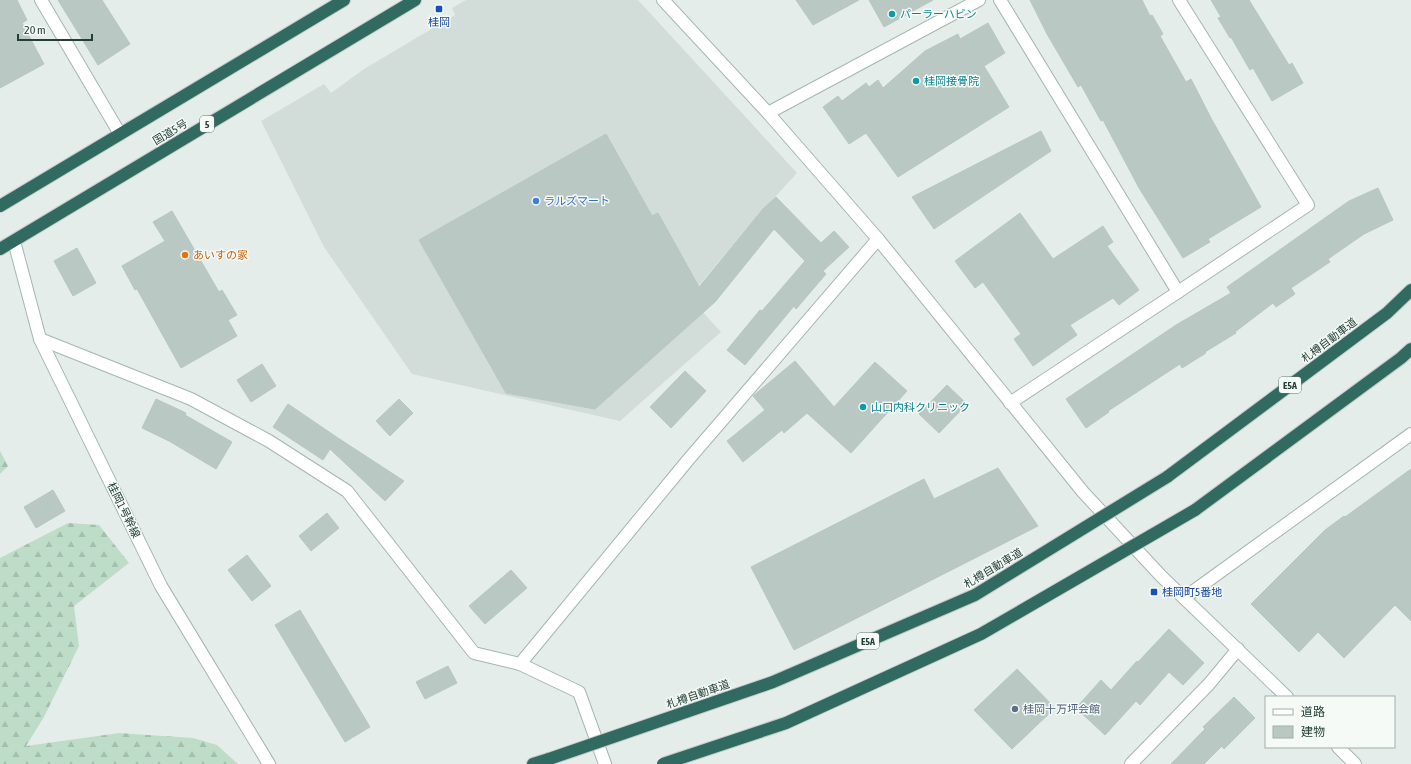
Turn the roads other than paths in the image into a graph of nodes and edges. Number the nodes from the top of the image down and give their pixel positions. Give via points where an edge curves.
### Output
1 (41, 0) edge
2 (344, 0) edge
3 (415, 0) edge
4 (663, 0) edge
5 (980, 0) edge
6 (1000, 0) edge
7 (1179, 0) edge
8 (768, 114) junction
9 (120, 134) junction
10 (0, 206) edge
11 (878, 239) junction
12 (14, 241) junction
13 (0, 249) edge
14 (1411, 290) edge
15 (1178, 292) junction
16 (40, 339) junction
17 (1411, 349) edge
18 (1010, 403) junction
19 (1410, 437) edge
20 (1184, 598) junction
21 (1238, 649) junction
22 (520, 664) junction
23 (1286, 696) edge
24 (1339, 748) edge
25 (269, 764) edge
26 (533, 764) edge
27 (605, 764) edge
28 (663, 764) edge
29 (1131, 764) edge
30 (1355, 764) edge

1 - 9 street
2 - 9 highway
3 - 12 highway, 国道5号 / 5
4 - 8 street
5 - 8 street
6 - 15 street
7 - 15 street via 1308,205
8 - 11 street
9 - 10 highway
11 - 18 street
11 - 22 street via 688,460
12 - 13 highway, 国道5号 / 5
12 - 16 street, 桂岡1号幹線
14 - 26 highway, 札樽自動車道 / E5A, bridge via 1387,313 1167,477 975,595 773,682
15 - 18 street
16 - 22 street via 190,399 269,441 347,491 474,653
16 - 25 street, 桂岡1号幹線 via 161,586
17 - 28 highway, bridge via 1195,510 981,634 786,723
18 - 20 street via 1083,492
19 - 20 street
20 - 21 street
21 - 23 street
21 - 29 street via 1209,684
22 - 27 street via 579,692
24 - 30 street

